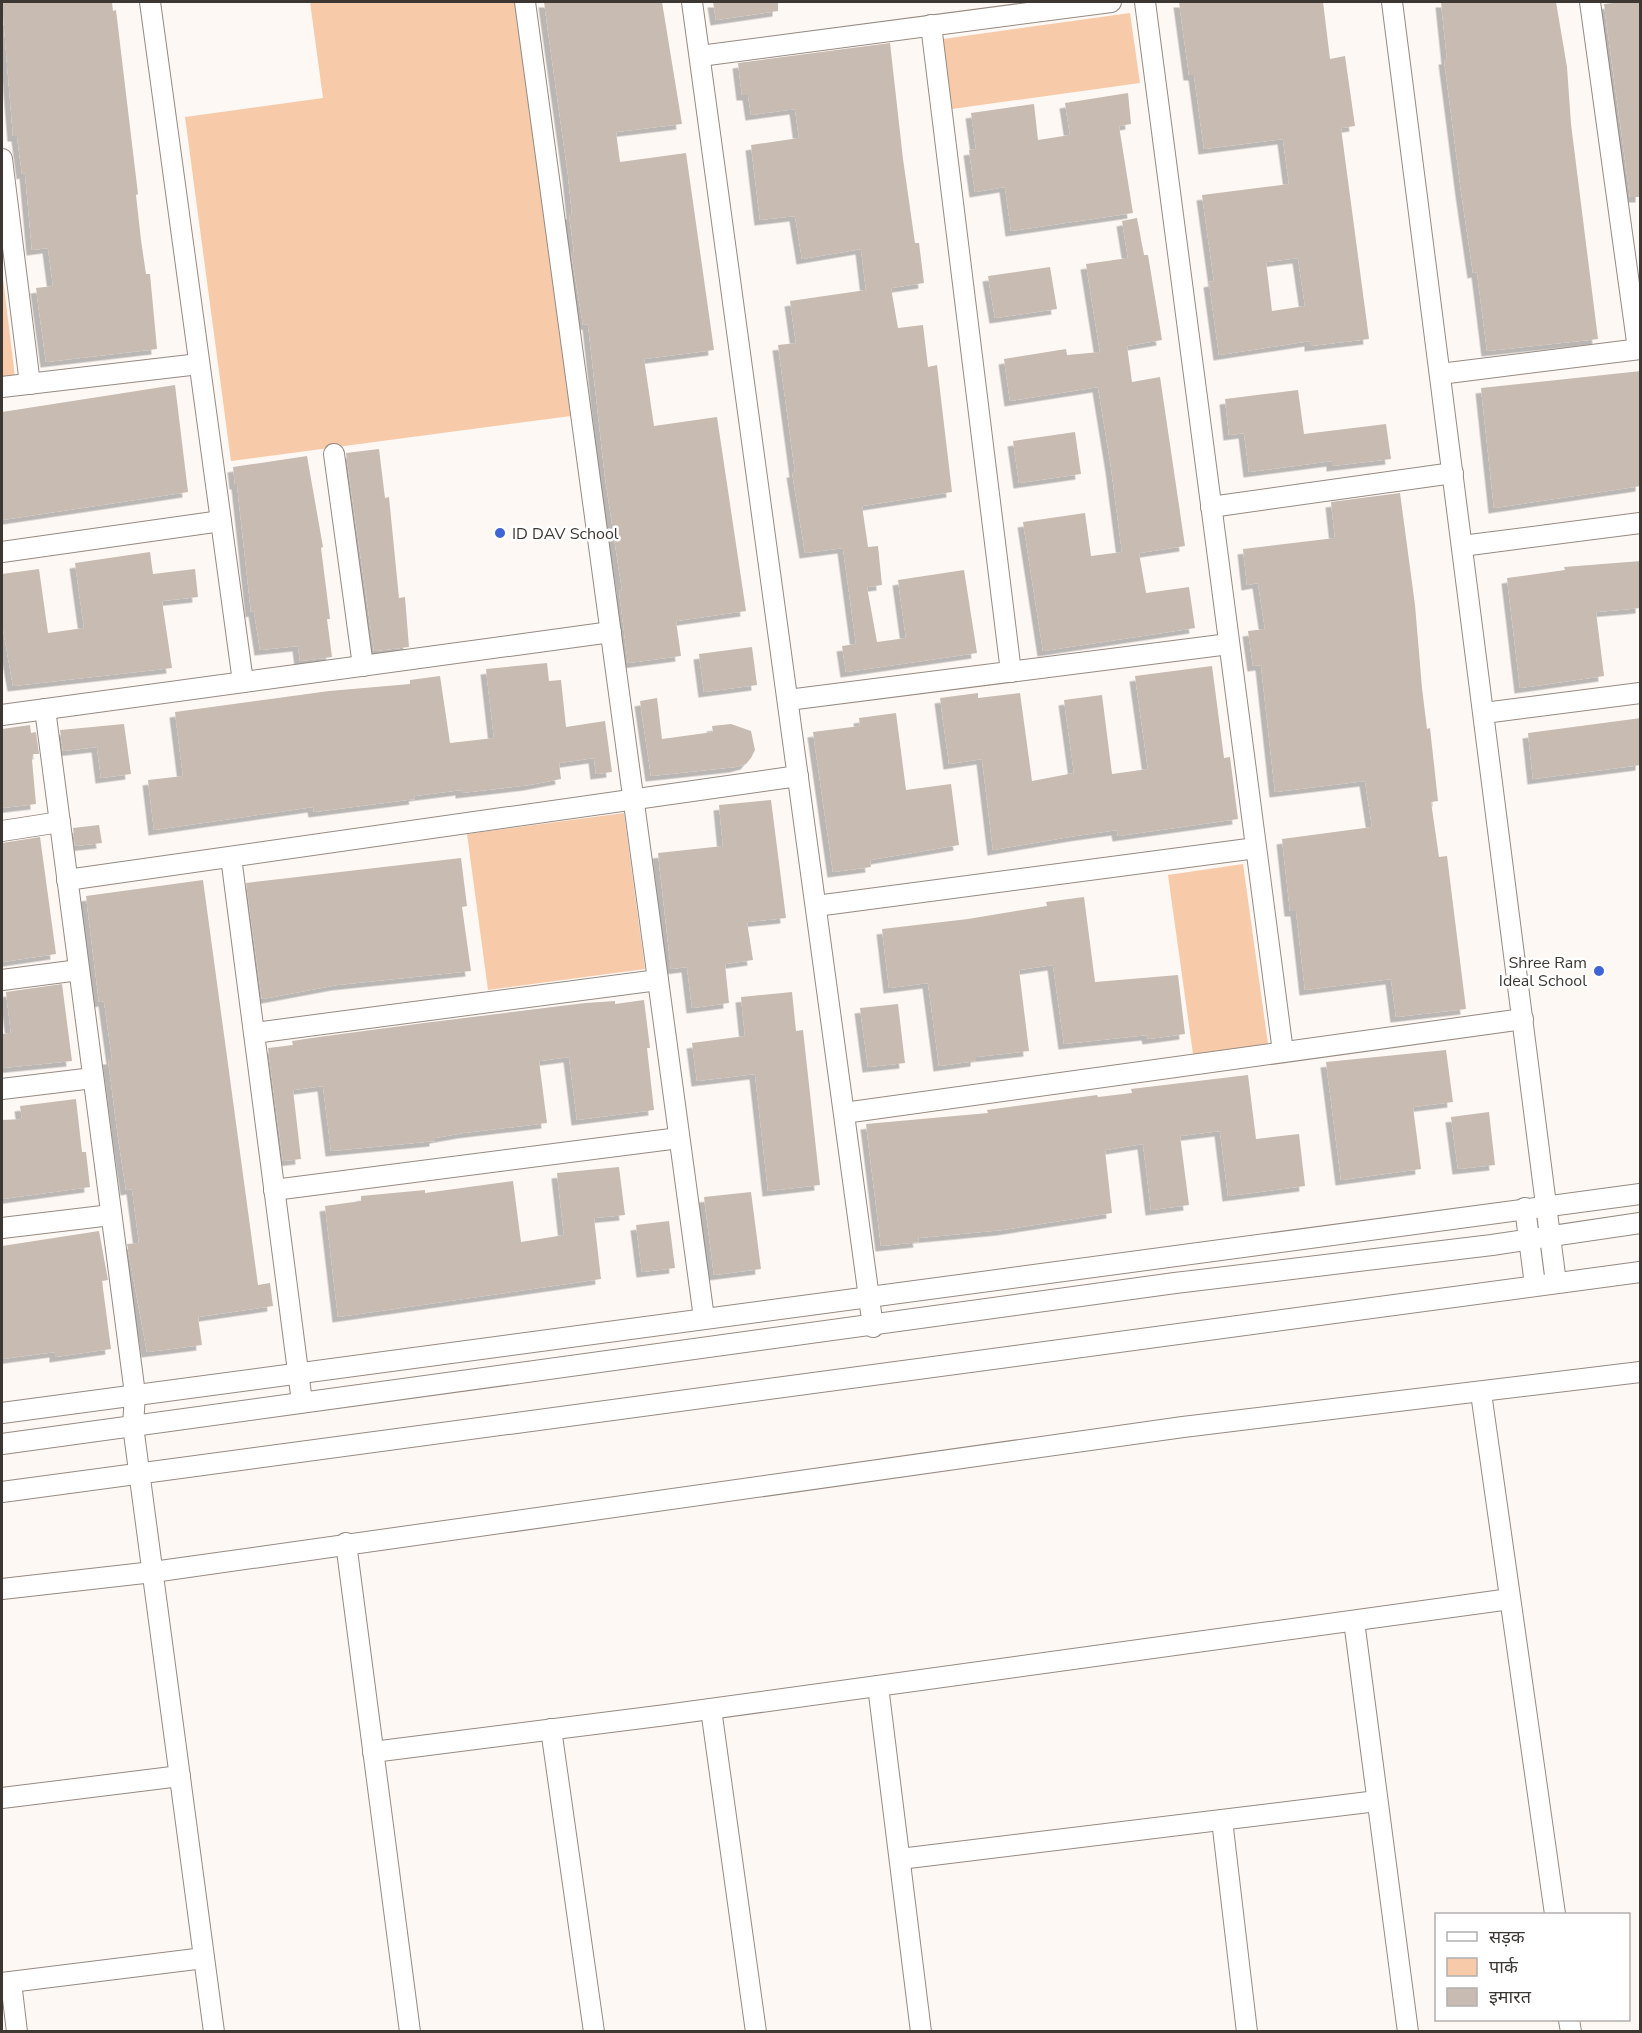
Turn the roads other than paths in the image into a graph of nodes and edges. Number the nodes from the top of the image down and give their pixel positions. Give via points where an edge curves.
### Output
1 (150, 2) edge
2 (525, 2) edge
3 (692, 2) edge
4 (1111, 2) edge
5 (1144, 2) edge
6 (1392, 2) edge
7 (1590, 2) edge
8 (931, 25) junction
9 (700, 56) junction
10 (2, 159) edge
11 (1639, 349) edge
12 (199, 364) junction
13 (1440, 374) junction
14 (30, 384) junction
15 (2, 387) edge
16 (334, 454) dead end
17 (1453, 473) junction
18 (1211, 507) junction
19 (221, 521) junction
20 (1641, 522) edge
21 (1462, 546) junction
22 (2, 552) edge
23 (611, 632) junction
24 (1229, 644) junction
25 (363, 666) junction
26 (1011, 672) junction
27 (243, 682) junction
28 (1641, 693) edge
29 (788, 700) junction
30 (45, 709) junction
31 (1484, 713) junction
32 (2, 715) edge
33 (798, 776) junction
34 (634, 799) junction
35 (60, 822) junction
36 (2, 831) edge
37 (1256, 848) junction
38 (231, 857) junction
39 (67, 880) junction
40 (816, 906) junction
41 (79, 970) junction
42 (2, 980) edge
43 (658, 980) junction
44 (1523, 1019) junction
45 (254, 1033) junction
46 (1282, 1052) junction
47 (93, 1078) junction
48 (2, 1089) edge
49 (844, 1113) junction
50 (680, 1138) junction
51 (274, 1190) junction
52 (1641, 1194) edge
53 (1547, 1206) junction
54 (1525, 1208) junction
55 (111, 1215) junction
56 (1641, 1223) edge
57 (2, 1228) edge
58 (1550, 1237) junction
59 (1529, 1240) junction
60 (1641, 1272) edge
61 (1556, 1283) junction
62 (1535, 1285) junction
63 (870, 1296) junction
64 (704, 1318) junction
65 (873, 1327) junction
66 (298, 1372) junction
67 (1641, 1372) edge
68 (1481, 1393) junction
69 (135, 1394) junction
70 (302, 1402) junction
71 (2, 1413) edge
72 (133, 1426) junction
73 (2, 1444) edge
74 (140, 1474) junction
75 (2, 1492) edge
76 (346, 1543) junction
77 (153, 1572) junction
78 (2, 1589) edge
79 (1510, 1599) junction
80 (1354, 1621) junction
81 (878, 1686) junction
82 (711, 1708) junction
83 (551, 1729) junction
84 (373, 1752) junction
85 (180, 1776) junction
86 (2, 1798) edge
87 (1377, 1801) junction
88 (1222, 1820) junction
89 (900, 1859) junction
90 (1555, 1913) edge
91 (204, 1958) junction
92 (6, 1982) edge
93 (17, 2031) edge
94 (214, 2031) edge
95 (410, 2031) edge
96 (594, 2031) edge
97 (756, 2031) edge
98 (921, 2031) edge
99 (1247, 2031) edge
100 (1408, 2031) edge

1 - 12 street
2 - 23 street
3 - 9 street
4 - 8 street
5 - 18 street
6 - 13 street
7 - 11 street
8 - 9 street
8 - 26 street
9 - 29 street
10 - 14 street
11 - 13 street
12 - 14 street
12 - 19 street
13 - 17 street
14 - 15 street
16 - 25 street
17 - 18 street
17 - 21 street
18 - 24 street
19 - 22 street
19 - 27 street
20 - 21 street
21 - 31 street
23 - 25 street
23 - 34 street
24 - 26 street
24 - 37 street
25 - 27 street
26 - 29 street
27 - 30 street
28 - 31 street
29 - 33 street
30 - 32 street
30 - 35 street
31 - 44 street
33 - 34 street
33 - 40 street
34 - 38 street
34 - 43 street
35 - 36 street
35 - 39 street
37 - 40 street
37 - 46 street
38 - 39 street
38 - 45 street
39 - 41 street
40 - 49 street
41 - 42 street
41 - 47 street
43 - 45 street
43 - 50 street
44 - 46 street
44 - 53 street
45 - 51 street
46 - 49 street
47 - 48 street
47 - 55 street
49 - 63 street
50 - 51 street
50 - 64 street
51 - 66 street
52 - 53 street
53 - 54 street
53 - 58 street
54 - 59 street
54 - 63 street
55 - 57 street
55 - 69 street
56 - 58 street
58 - 59 street
58 - 61 street
59 - 62 street
59 - 65 street via 1175,1283
60 - 61 street
61 - 62 street
62 - 74 street
63 - 64 street
63 - 65 street
64 - 66 street
65 - 70 street
66 - 69 street
66 - 70 street
67 - 68 street
68 - 76 street via 1171,1429
68 - 79 street
69 - 71 street
69 - 72 street
70 - 72 street
72 - 73 street
72 - 74 street
74 - 75 street
74 - 77 street
76 - 77 street
76 - 84 street
77 - 78 street
77 - 85 street
79 - 80 street
79 - 90 street
80 - 81 street
80 - 87 street
81 - 82 street
81 - 89 street
82 - 83 street
82 - 97 street
83 - 84 street
83 - 96 street
84 - 95 street
85 - 86 street
85 - 91 street
87 - 88 street
87 - 100 street
88 - 89 street
88 - 99 street
89 - 98 street
91 - 92 street
91 - 94 street
92 - 93 street

